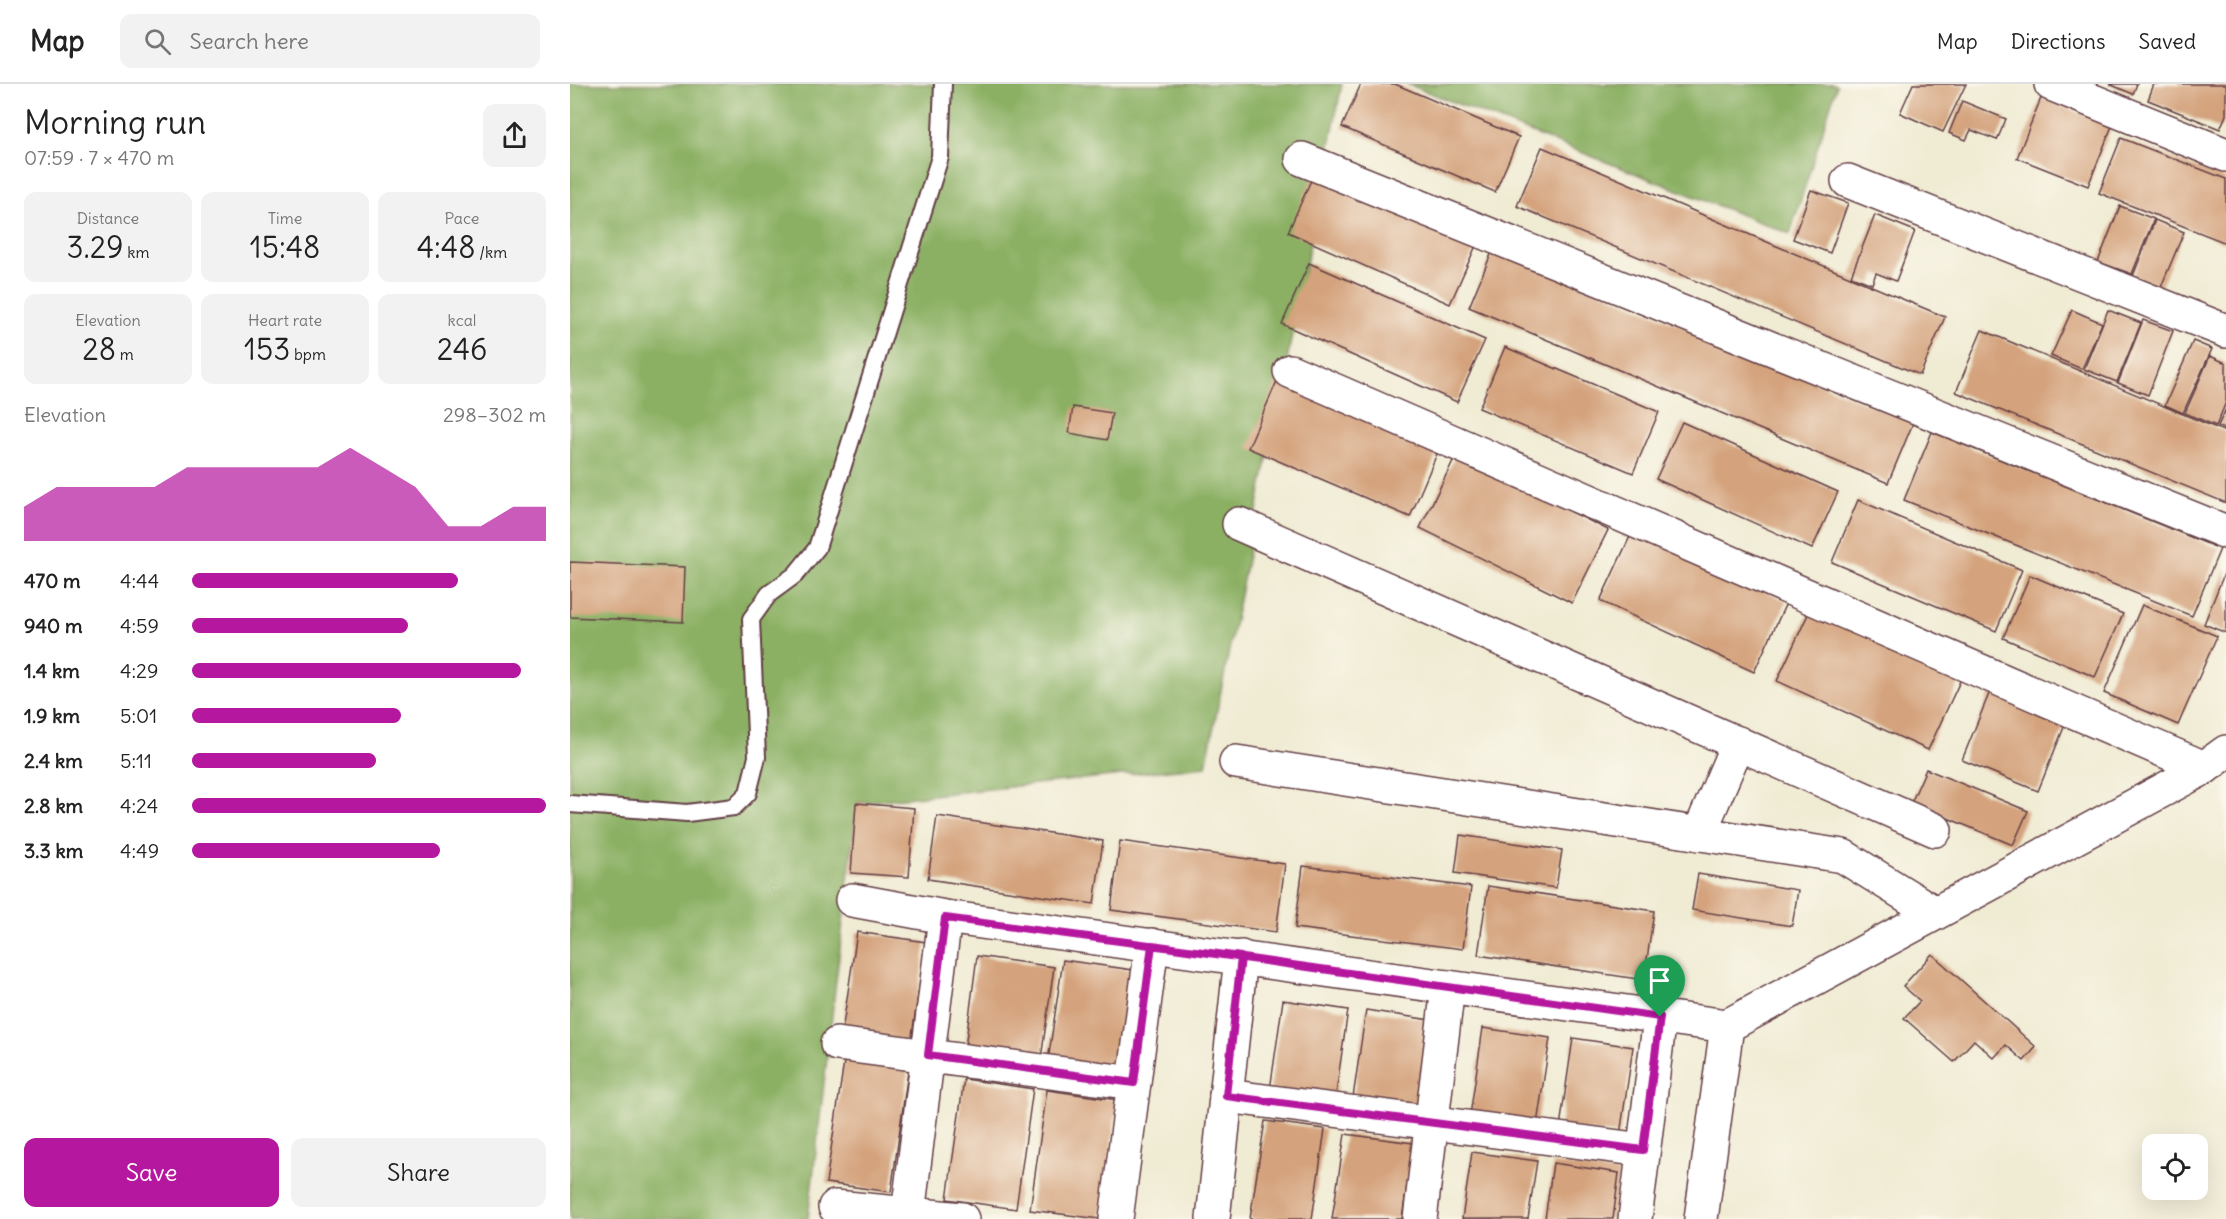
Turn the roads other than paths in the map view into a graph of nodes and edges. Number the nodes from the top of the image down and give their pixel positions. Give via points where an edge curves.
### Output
1 (943, 84) edge
2 (2051, 84) edge
3 (2226, 155) edge
4 (1302, 159) dead end
5 (1848, 181) dead end
6 (2226, 331) edge
7 (1290, 371) dead end
8 (1239, 524) dead end
9 (2226, 532) edge
10 (1738, 743) junction
11 (2215, 760) edge
12 (1236, 762) dead end
13 (570, 804) edge
14 (1935, 830) dead end
15 (1699, 834) junction
16 (852, 900) dead end
17 (1935, 913) junction
18 (945, 918) junction
19 (1152, 945) junction
20 (1241, 957) junction
21 (1448, 987) junction
22 (1660, 1017) junction
23 (1727, 1026) junction
24 (837, 1044) dead end
25 (928, 1055) junction
26 (1134, 1083) junction
27 (1226, 1096) junction
28 (1431, 1124) junction
29 (1643, 1150) junction
30 (835, 1207) dead end
31 (908, 1214) junction
32 (962, 1219) edge
33 (1116, 1219) edge
34 (1213, 1219) edge
35 (1420, 1219) edge
36 (1635, 1219) edge
37 (1701, 1219) edge

1 - 13 lane via 940,157 817,548 795,575 769,594 751,619 757,757 748,793 734,807 687,813
2 - 3 street
4 - 9 street
5 - 6 street
7 - 11 street
8 - 10 street
10 - 14 street
10 - 15 street
11 - 17 street
12 - 15 street
15 - 17 street via 1843,856
16 - 18 street
17 - 23 street
18 - 19 street
18 - 25 street
19 - 20 street
19 - 26 street
20 - 21 street
20 - 27 street
21 - 22 street
21 - 28 street
22 - 23 street
22 - 29 street
23 - 37 street
24 - 25 street
25 - 26 street
25 - 31 street
26 - 33 street
27 - 28 street
27 - 34 street
28 - 29 street
28 - 35 street
29 - 36 street
30 - 31 street
31 - 32 street

